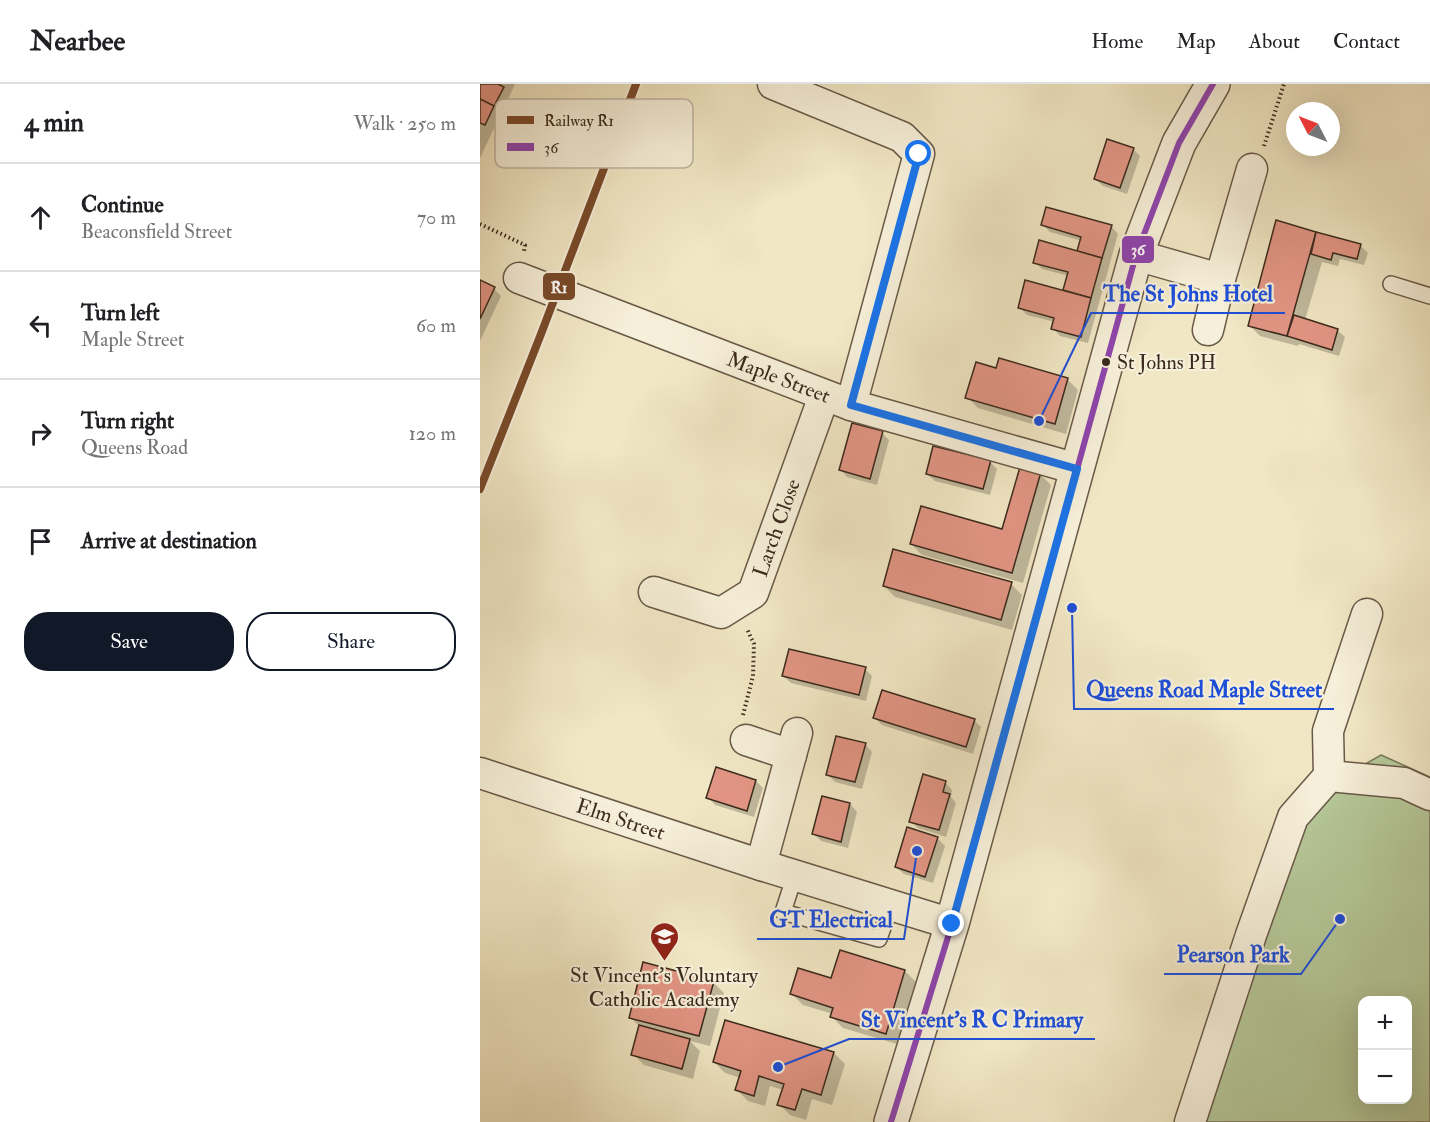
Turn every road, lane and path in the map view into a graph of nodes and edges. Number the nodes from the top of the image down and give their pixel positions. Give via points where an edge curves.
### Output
1 (773, 84) edge
2 (1213, 84) edge
3 (1284, 84) edge
4 (1252, 169) joint
5 (480, 224) edge
6 (1136, 255) junction
7 (519, 278) joint
8 (1220, 279) junction
9 (1391, 284) dead end
10 (1430, 296) edge
11 (1208, 330) dead end
12 (838, 400) junction
13 (1077, 469) junction
14 (654, 592) dead end
15 (736, 604) junction
16 (1367, 614) dead end
17 (746, 740) joint
18 (480, 774) edge
19 (1329, 776) junction
20 (1430, 795) edge
21 (761, 865) junction
22 (952, 924) junction
23 (891, 1122) edge
24 (1190, 1122) edge

1 - 12 street, Larch Close via 902,136 919,154
2 - 6 street via 1179,143
3 - 4 path via 1258,163
4 - 8 street
5 - 7 path via 525,245
6 - 8 street
6 - 13 street
7 - 12 street, Maple Street
8 - 11 street
9 - 10 lane
12 - 13 street, Maple Street
12 - 15 street, Larch Close via 753,593
13 - 22 street
14 - 15 street via 721,613
15 - 17 path via 753,644 753,676 740,727
16 - 19 street via 1328,731
17 - 21 street via 794,744
18 - 21 street, Elm Street
19 - 20 street via 1404,783
19 - 24 street via 1293,818
21 - 22 street, Elm Street
22 - 23 street

